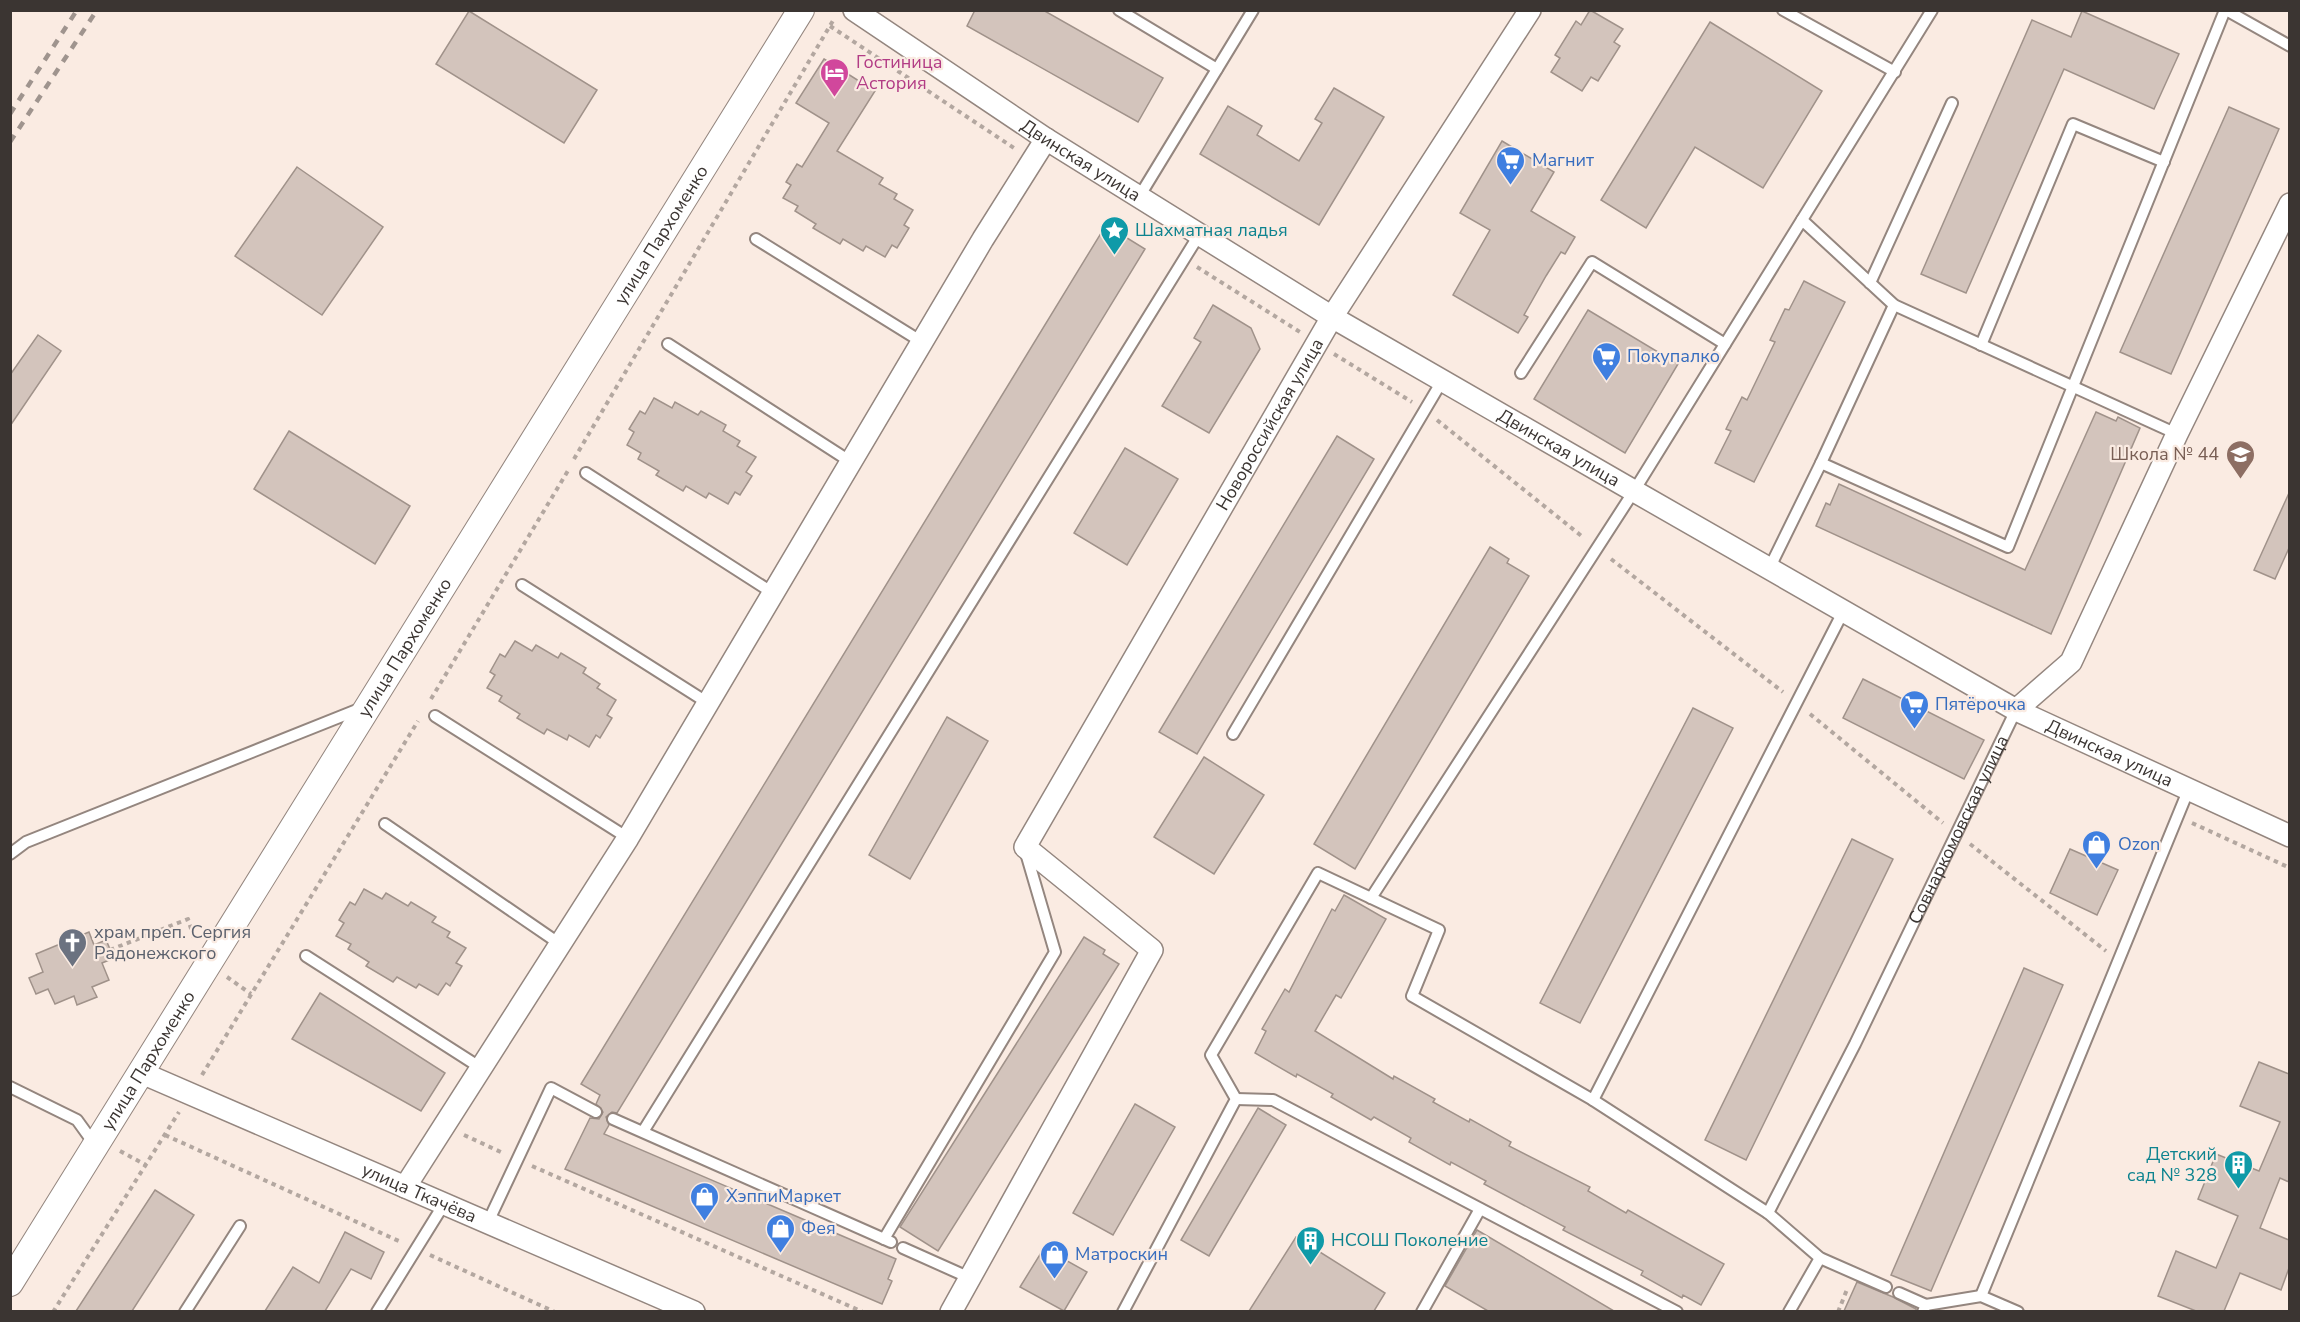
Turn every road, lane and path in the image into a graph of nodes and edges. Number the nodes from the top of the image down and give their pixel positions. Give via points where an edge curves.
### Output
1 (801, 10) edge
2 (839, 10) edge
3 (854, 10) edge
4 (1119, 10) edge
5 (1252, 10) edge
6 (1530, 10) edge
7 (1783, 10) edge
8 (1932, 10) edge
9 (2226, 10) edge
10 (830, 26) junction
11 (2289, 46) edge
12 (1217, 69) junction
13 (1895, 72) junction
14 (1952, 103) dead end
15 (1046, 139) junction
16 (1032, 160) junction
17 (2164, 162) junction
18 (1139, 197) junction
19 (2289, 204) edge
20 (1802, 220) junction
21 (1199, 235) junction
22 (756, 239) dead end
23 (1184, 258) junction
24 (1870, 283) junction
25 (1894, 305) junction
26 (1332, 317) junction
27 (922, 342) junction
28 (1317, 343) junction
29 (1725, 344) junction
30 (668, 345) dead end
31 (1981, 345) junction
32 (1521, 373) dead end
33 (1442, 381) junction
34 (2073, 387) junction
35 (1425, 410) junction
36 (2177, 434) junction
37 (851, 462) junction
38 (1821, 463) junction
39 (586, 473) dead end
40 (1634, 491) junction
41 (1597, 548) junction
42 (1769, 569) junction
43 (522, 585) dead end
44 (773, 593) junction
45 (1843, 612) junction
46 (708, 703) junction
47 (1796, 703) junction
48 (371, 705) junction
49 (424, 709) dead end
50 (2016, 710) junction
51 (435, 716) dead end
52 (418, 720) dead end
53 (1233, 734) dead end
54 (2188, 791) junction
55 (2178, 817) junction
56 (386, 824) dead end
57 (1956, 834) junction
58 (2289, 836) edge
59 (628, 838) junction
60 (1025, 847) junction
61 (10, 854) edge
62 (2289, 868) edge
63 (1371, 897) junction
64 (560, 944) junction
65 (192, 946) dead end
66 (110, 950) dead end
67 (306, 956) dead end
68 (2118, 960) junction
69 (481, 1068) junction
70 (142, 1073) junction
71 (10, 1087) edge
72 (190, 1094) junction
73 (1236, 1099) junction
74 (1593, 1100) junction
75 (596, 1112) dead end
76 (613, 1119) dead end
77 (444, 1127) junction
78 (644, 1131) junction
79 (165, 1134) junction
80 (96, 1147) junction
81 (516, 1158) junction
82 (405, 1187) junction
83 (444, 1204) junction
84 (1480, 1209) junction
85 (1768, 1213) junction
86 (488, 1222) junction
87 (240, 1226) dead end
88 (903, 1248) dead end
89 (416, 1249) junction
90 (1820, 1258) junction
91 (1854, 1272) junction
92 (970, 1278) junction
93 (10, 1283) edge
94 (1886, 1287) dead end
95 (1899, 1293) dead end
96 (1981, 1296) junction
97 (1925, 1308) edge
98 (52, 1311) edge
99 (185, 1311) edge
100 (377, 1311) edge
101 (555, 1311) edge
102 (694, 1311) edge
103 (863, 1311) edge
104 (951, 1311) edge
105 (1123, 1311) edge
106 (1422, 1311) edge
107 (1677, 1311) edge
108 (1789, 1311) edge
109 (1838, 1311) edge
110 (2018, 1311) edge

1 - 48 street, улица Пархоменко
2 - 10 path
3 - 15 street, Двинская улица
4 - 12 lane
5 - 12 lane
6 - 26 street, Новороссийская улица
7 - 13 lane
8 - 13 lane
9 - 11 lane
9 - 17 lane
10 - 16 path
10 - 49 path
12 - 18 lane
13 - 20 lane
14 - 24 lane
15 - 16 street
15 - 18 street, Двинская улица
16 - 27 street
17 - 31 lane via 2073,124
17 - 34 lane
18 - 21 street, Двинская улица
19 - 36 street, Совнаркомовская улица
20 - 24 lane
20 - 29 lane
21 - 23 lane
21 - 26 street, Двинская улица
22 - 27 lane
23 - 28 path
23 - 78 lane
24 - 25 lane
25 - 31 lane
25 - 38 lane
26 - 28 street, Новороссийская улица
26 - 33 street, Двинская улица
27 - 37 street
28 - 35 path
28 - 60 street, Новороссийская улица
29 - 32 lane via 1592,262
29 - 40 lane
30 - 37 lane
31 - 34 lane
33 - 35 lane
33 - 40 street, Двинская улица
34 - 36 lane
34 - 38 lane via 2008,547
35 - 41 path
35 - 53 lane
36 - 50 street, Совнаркомовская улица via 2071,662
37 - 44 street
38 - 42 lane
39 - 44 lane
40 - 41 lane
40 - 42 street, Двинская улица
41 - 47 path
41 - 63 lane
42 - 45 street, Двинская улица
43 - 46 lane
44 - 46 street
45 - 47 lane
45 - 50 street, Двинская улица
46 - 59 street
47 - 57 path
47 - 74 lane
48 - 61 lane via 26,842
48 - 70 street, улица Пархоменко
50 - 54 street, Двинская улица
50 - 57 lane, Совнаркомовская улица
51 - 59 lane
52 - 72 path
54 - 55 lane
54 - 58 street, Двинская улица
55 - 62 path
55 - 68 lane
56 - 64 lane
57 - 68 path
57 - 85 lane, Совнаркомовская улица
59 - 64 street
60 - 78 lane via 1055,952 887,1241
60 - 92 street via 1152,950
63 - 73 lane via 1318,873 1211,1055
63 - 74 lane via 1438,930 1412,996
64 - 69 street
65 - 66 path via 195,941 188,919
67 - 69 lane
68 - 96 lane
69 - 77 street
70 - 72 street, улица Ткачёва
70 - 80 street, улица Пархоменко
71 - 80 lane via 77,1120
72 - 79 path
72 - 82 street, улица Ткачёва
73 - 84 lane via 1273,1100
73 - 105 lane
74 - 85 lane
75 - 81 lane via 550,1088
76 - 78 lane
77 - 81 path
77 - 82 street
79 - 89 path
79 - 98 path
80 - 93 street, улица Пархоменко
81 - 86 lane
81 - 103 path
82 - 83 street, улица Ткачёва
83 - 86 street, улица Ткачёва
83 - 89 lane
84 - 106 lane
84 - 107 lane
85 - 90 lane
86 - 102 street, улица Ткачёва
87 - 99 lane
88 - 92 lane
89 - 100 lane
89 - 101 path
90 - 91 lane
90 - 108 lane
91 - 94 lane
91 - 109 path
92 - 104 street
95 - 97 lane
96 - 97 lane
96 - 110 lane

